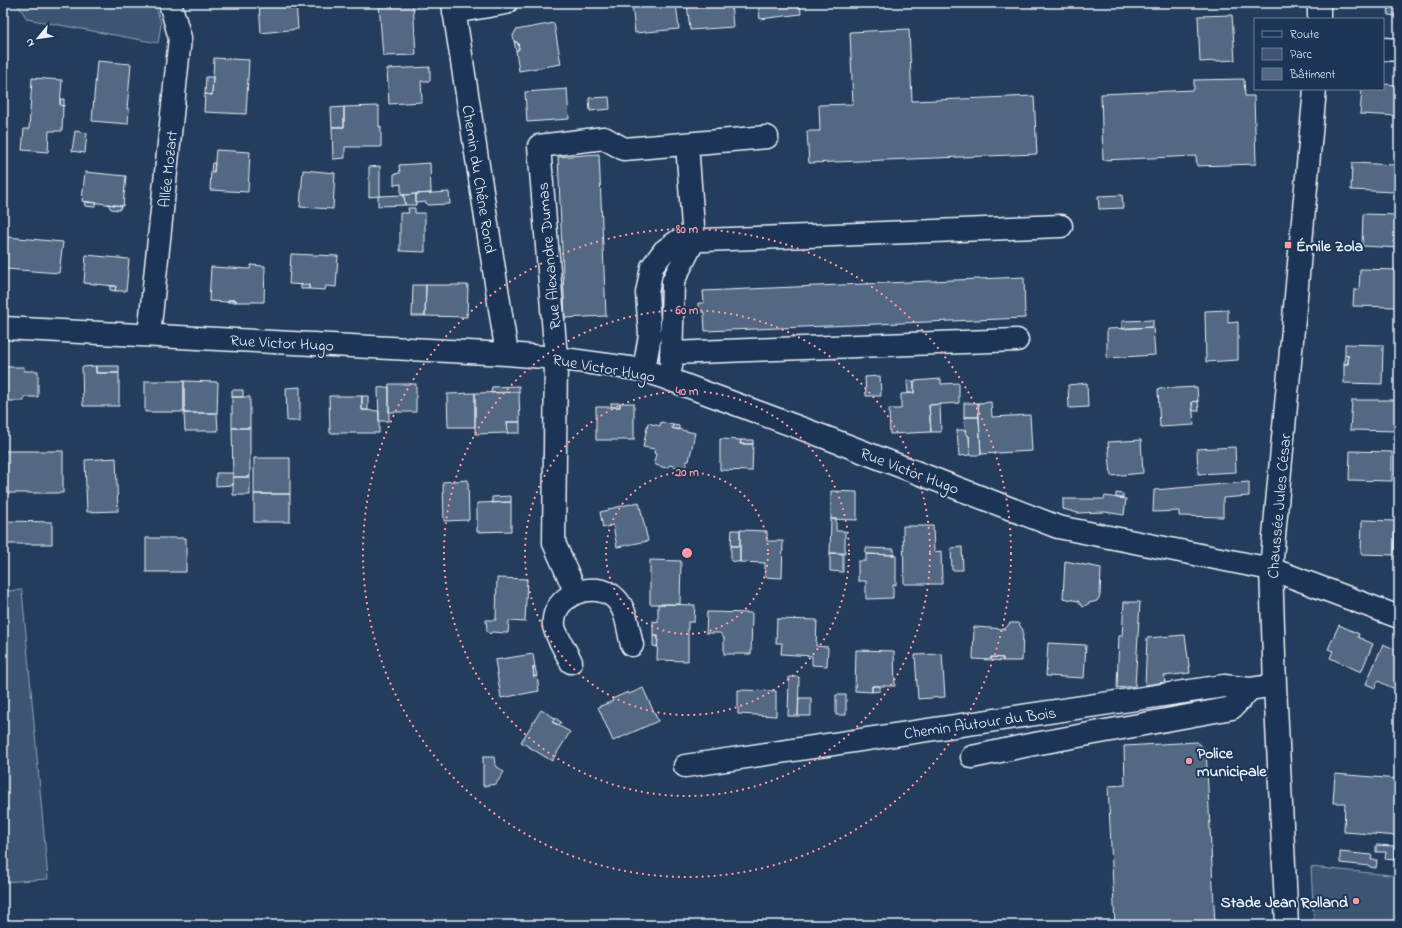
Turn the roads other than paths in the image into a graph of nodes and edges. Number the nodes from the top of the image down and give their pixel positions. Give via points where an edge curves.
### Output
1 (170, 3) edge
2 (506, 3) edge
3 (1319, 3) edge
4 (454, 7) edge
5 (1319, 18) edge
6 (1384, 49) edge
7 (1399, 50) edge
8 (1314, 90) edge
9 (767, 137) dead end
10 (687, 144) junction
11 (1061, 226) dead end
12 (694, 240) junction
13 (3, 328) edge
14 (149, 336) junction
15 (1017, 340) dead end
16 (671, 353) junction
17 (506, 354) junction
18 (556, 358) junction
19 (644, 370) junction
20 (670, 379) junction
21 (1271, 569) junction
22 (576, 593) junction
23 (1399, 617) edge
24 (632, 645) dead end
25 (571, 662) dead end
26 (1275, 685) junction
27 (1250, 688) junction
28 (972, 757) dead end
29 (685, 766) dead end
30 (1287, 925) edge

1 - 14 street, Allée Mozart via 180,38
2 - 4 street
3 - 5 street
4 - 17 street, Chemin du Chêne Rond
6 - 7 street
8 - 21 street, Chaussée Jules César
9 - 10 street
10 - 12 street
10 - 18 street, Rue Alexandre Dumas via 624,149 604,138 539,146
11 - 12 street
12 - 16 street via 673,280
12 - 19 street via 678,241 664,251 652,267 647,293 650,335
13 - 14 street, Rue Victor Hugo
14 - 17 street, Rue Victor Hugo
15 - 16 street
16 - 20 street
17 - 18 street, Rue Victor Hugo
18 - 19 street, Rue Victor Hugo
18 - 22 street, Rue Alexandre Dumas via 554,543
19 - 20 street, Rue Victor Hugo
20 - 21 street, Rue Victor Hugo via 1058,527
21 - 23 street, Rue Victor Hugo
21 - 26 street, Chaussée Jules César
22 - 24 street via 589,589 603,591 616,598 622,608
22 - 25 street via 558,609 554,619 554,628
26 - 27 street, Chemin Autour du Bois
26 - 30 street, Chaussée Jules César
27 - 28 street via 1232,708 1029,744
27 - 29 street, Chemin Autour du Bois via 1224,686

